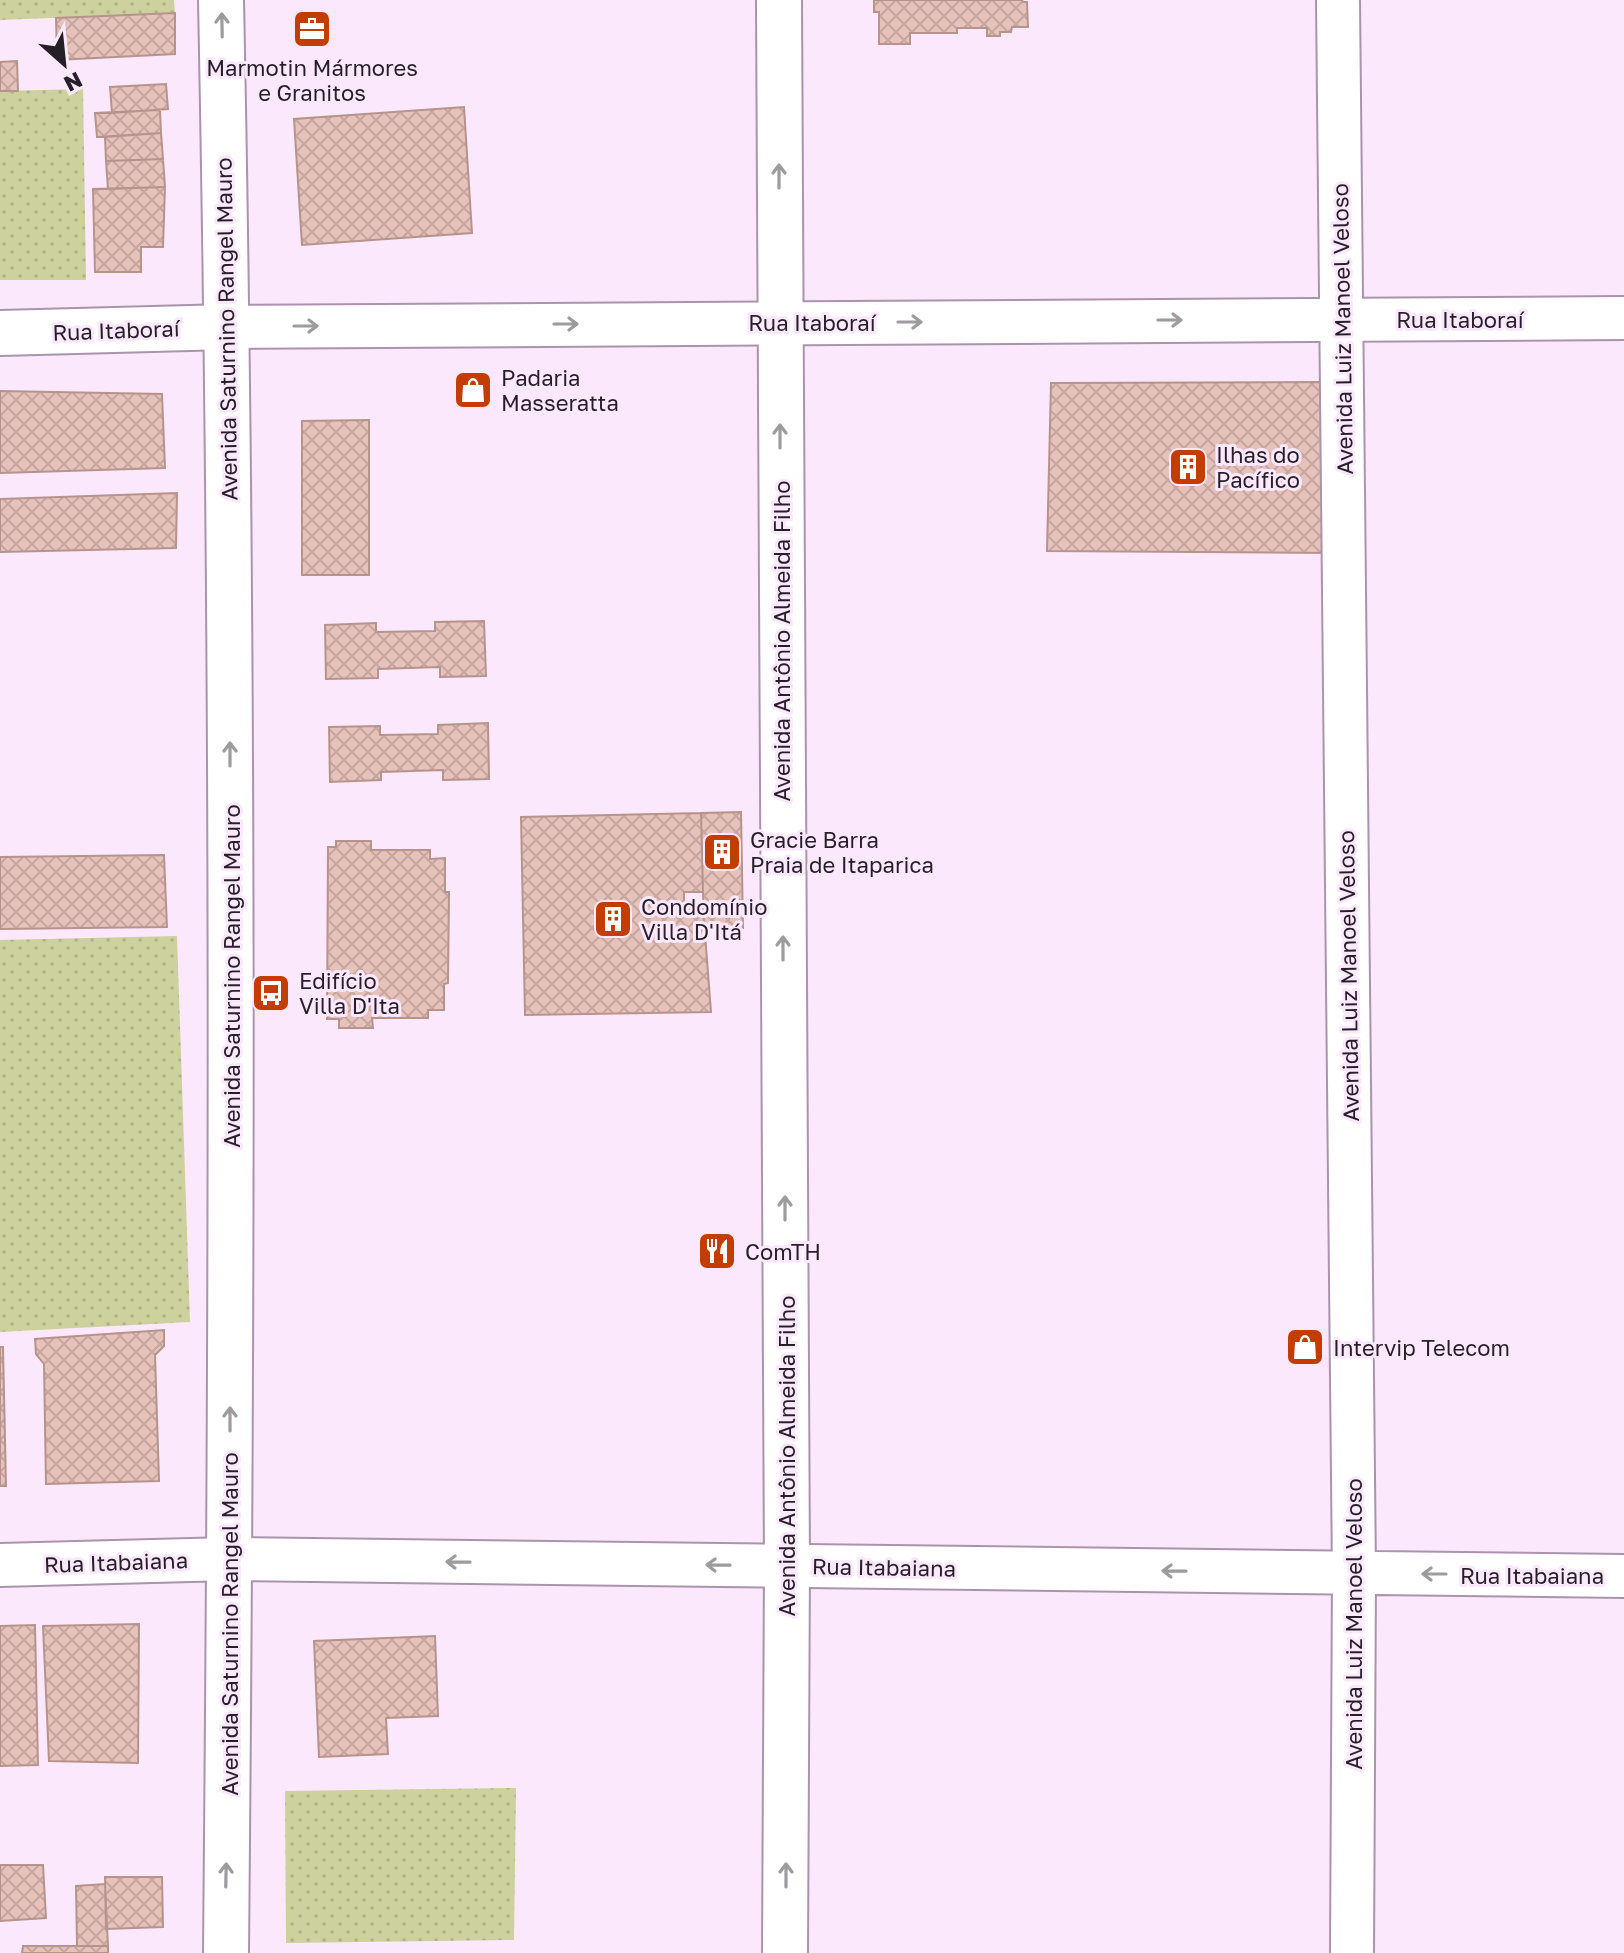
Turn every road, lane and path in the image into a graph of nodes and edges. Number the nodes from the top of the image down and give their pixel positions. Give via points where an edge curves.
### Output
1 (221, 0) edge
2 (779, 0) edge
3 (1338, 0) edge
4 (1624, 318) edge
5 (1342, 319) junction
6 (779, 322) junction
7 (228, 327) junction
8 (0, 333) edge
9 (229, 1559) junction
10 (0, 1565) edge
11 (787, 1566) junction
12 (1354, 1574) junction
13 (1624, 1576) edge
14 (226, 1953) edge
15 (785, 1953) edge
16 (1352, 1953) edge

7 -> 1 street, Avenida Saturnino Rangel Mauro
6 -> 2 street, Avenida Antônio Almeida Filho
3 - 5 street, Avenida Luiz Manoel Veloso
4 - 5 street, Rua Itaboraí
6 -> 5 street, Rua Itaboraí
5 - 12 street, Avenida Luiz Manoel Veloso
7 -> 6 street, Rua Itaboraí
11 -> 6 street, Avenida Antônio Almeida Filho
7 - 8 street, Rua Itaboraí
9 -> 7 street, Avenida Saturnino Rangel Mauro
9 - 10 street, Rua Itabaiana
11 -> 9 street, Rua Itabaiana
14 -> 9 street, Avenida Saturnino Rangel Mauro
12 -> 11 street, Rua Itabaiana
15 -> 11 street, Avenida Antônio Almeida Filho
13 -> 12 street, Rua Itabaiana
12 - 16 street, Avenida Luiz Manoel Veloso

